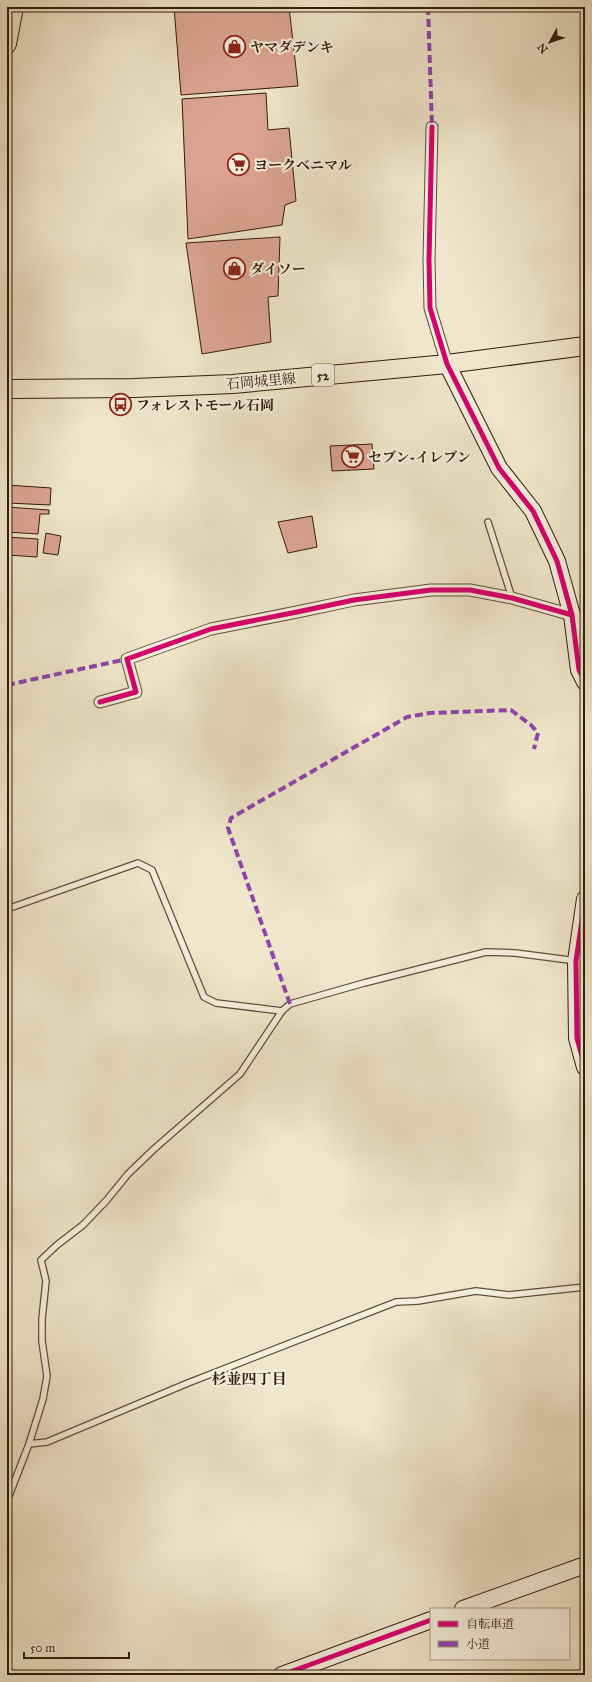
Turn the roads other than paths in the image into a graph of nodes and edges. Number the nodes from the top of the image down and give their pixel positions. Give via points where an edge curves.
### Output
1 (14, 7) edge
2 (7, 44) edge
3 (432, 128) dead end
4 (585, 346) edge
5 (447, 364) junction
6 (7, 389) edge
7 (488, 522) dead end
8 (512, 598) junction
9 (572, 615) junction
10 (585, 682) edge
11 (100, 702) dead end
12 (585, 898) edge
13 (7, 910) edge
14 (580, 962) edge
15 (282, 1011) junction
16 (585, 1067) edge
17 (585, 1287) edge
18 (29, 1444) junction
19 (7, 1501) edge
20 (585, 1565) edge
21 (466, 1608) edge
22 (430, 1620) edge
23 (282, 1675) edge

1 - 2 main road
3 - 5 street via 430,308
4 - 5 main road, 石岡城里線 / 52
5 - 6 main road, 石岡城里線 / 52 via 233,384
5 - 9 street via 500,468 533,511 557,561
7 - 8 lane
8 - 9 street
8 - 11 street via 470,590 431,590 354,600 211,628 128,659 136,692
9 - 10 street via 579,670
12 - 14 street
13 - 15 lane via 138,863 152,870 204,997 216,1003
14 - 15 lane via 515,953 486,952 290,1004
14 - 16 street via 576,1038
15 - 18 lane via 240,1074 154,1149 83,1225 42,1260 46,1281 42,1341 47,1376 43,1399
17 - 18 lane via 509,1295 476,1291 418,1301 396,1302 188,1383 47,1442
18 - 19 lane
20 - 21 street
22 - 23 street

